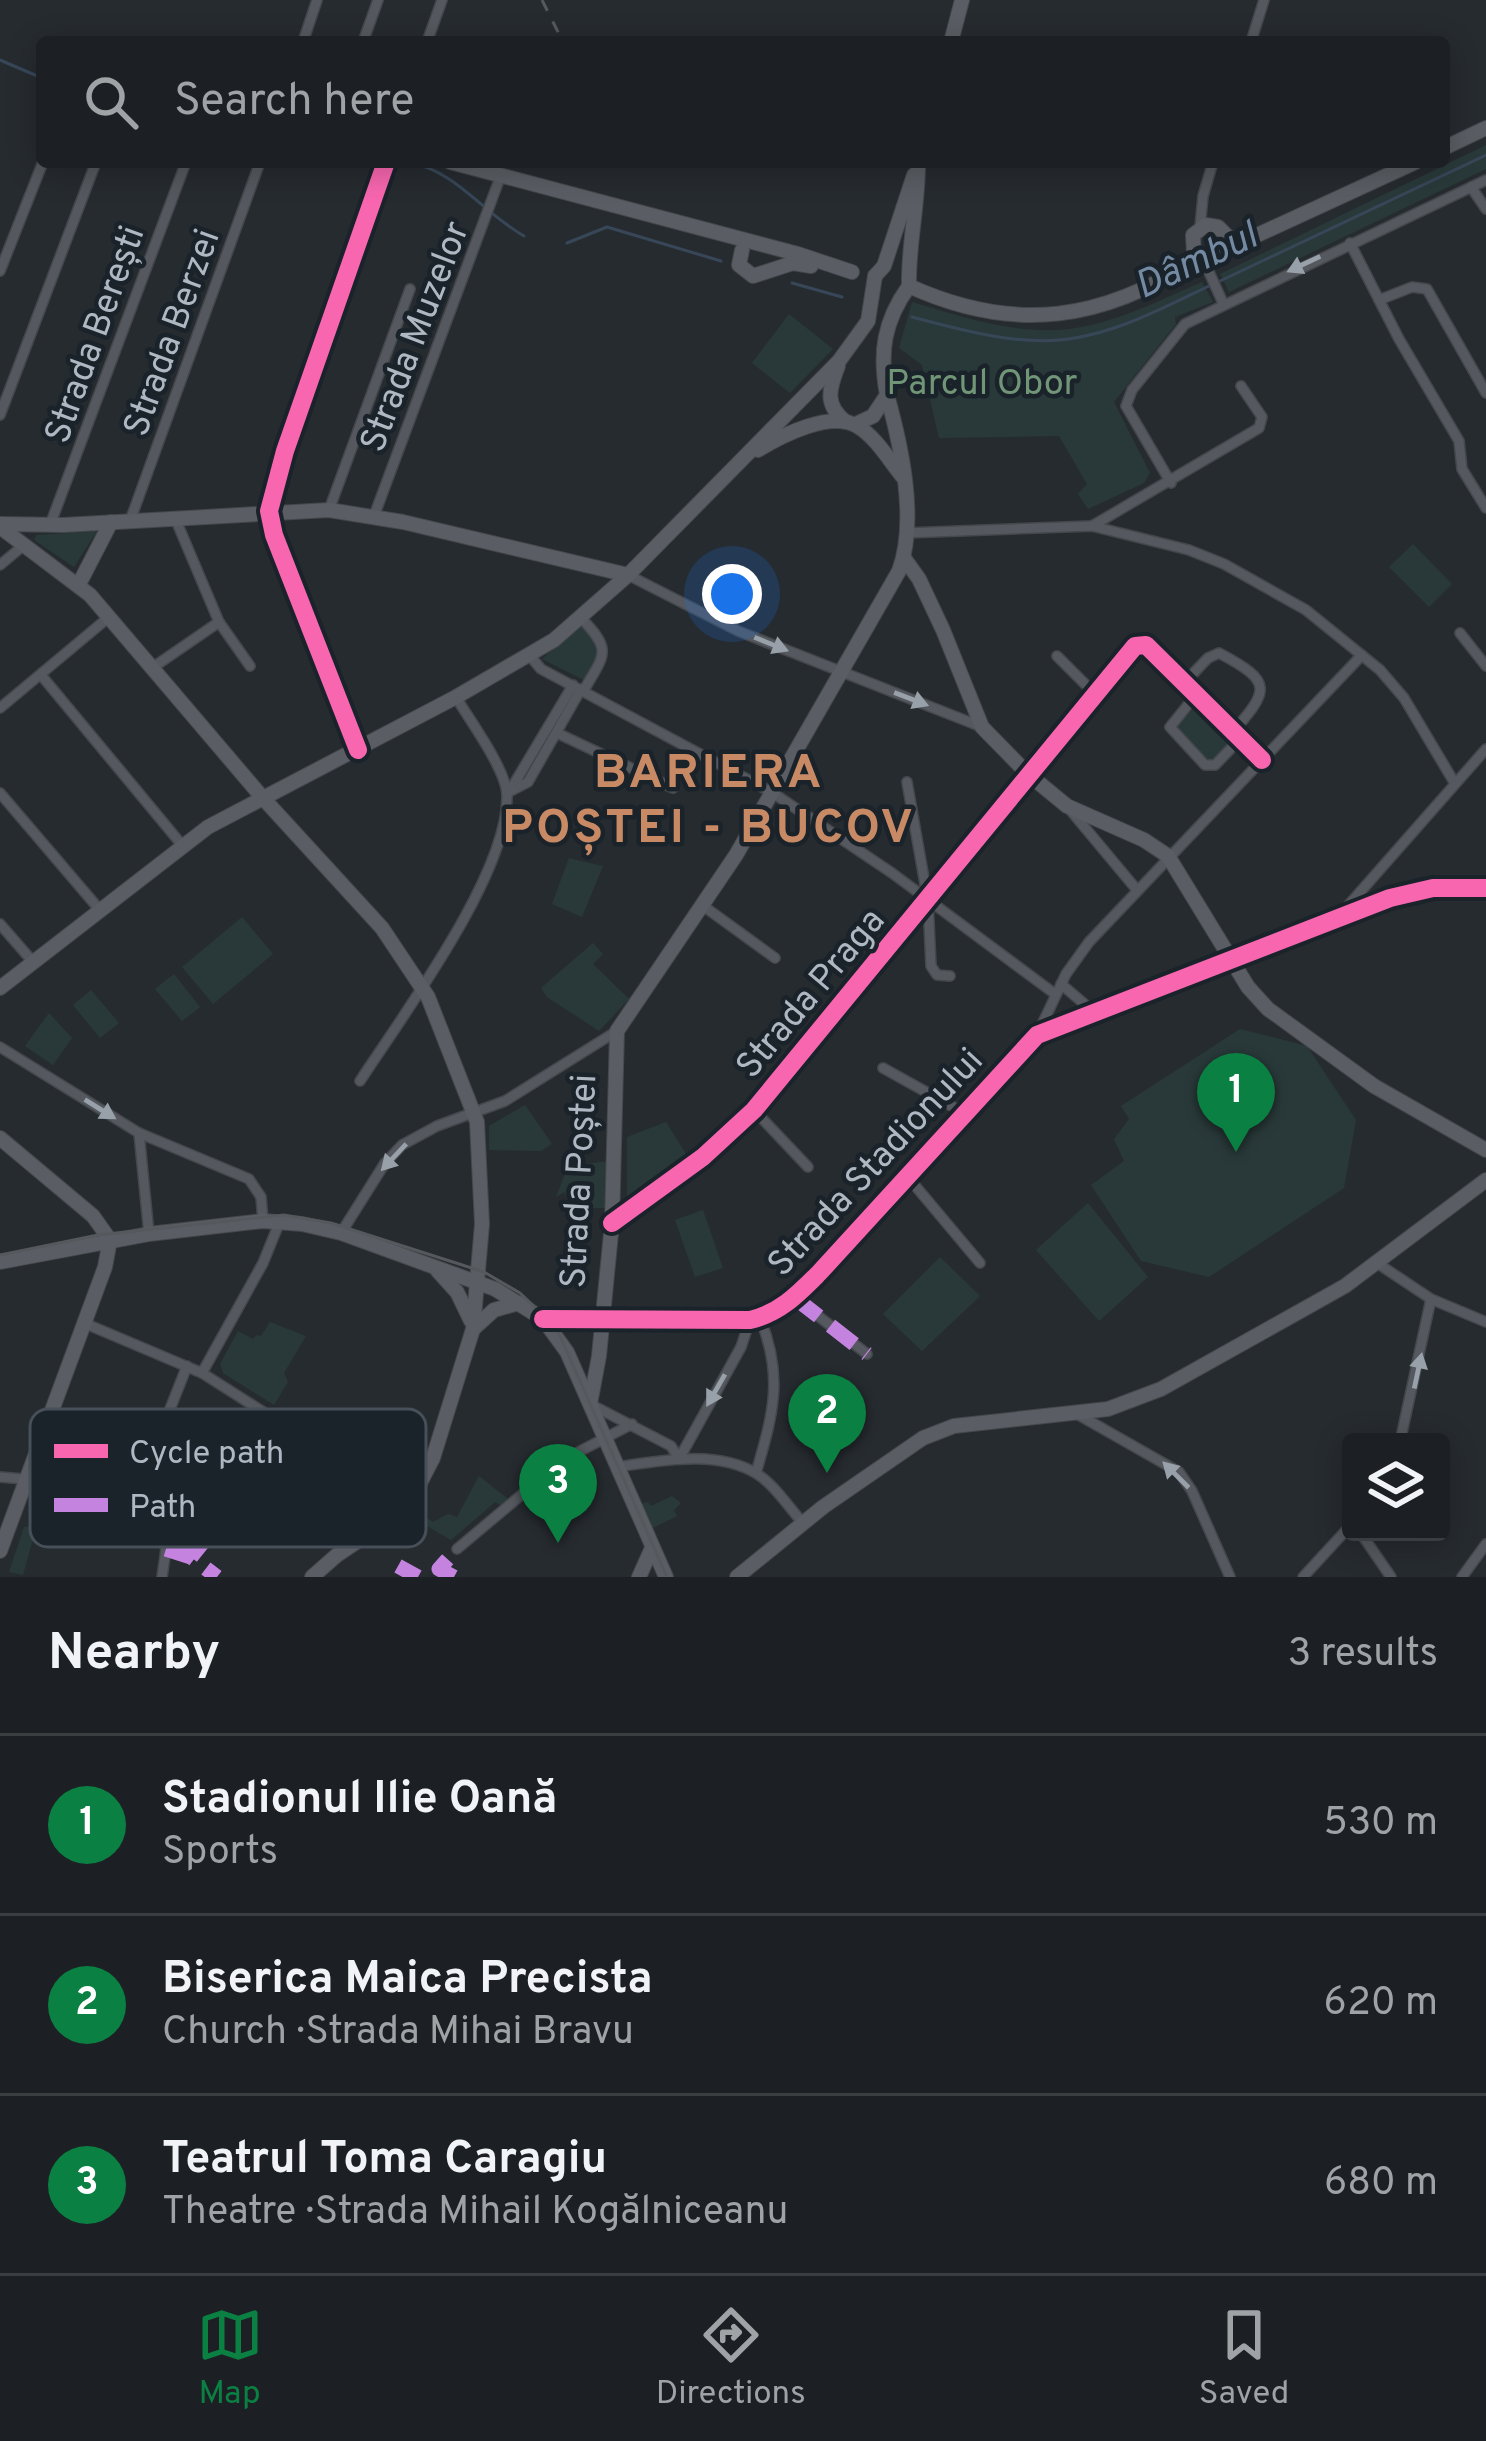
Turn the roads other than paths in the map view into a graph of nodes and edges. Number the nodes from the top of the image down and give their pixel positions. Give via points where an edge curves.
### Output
1 (317, 0) edge
2 (378, 0) edge
3 (442, 0) edge
4 (962, 0) edge
5 (1264, 0) edge
6 (304, 36) edge
7 (365, 36) edge
8 (430, 36) edge
9 (953, 36) edge
10 (1253, 36) edge
11 (1486, 128) edge
12 (1450, 145) edge
13 (41, 168) edge
14 (94, 168) edge
15 (184, 168) edge
16 (258, 168) edge
17 (384, 168) edge
18 (474, 168) edge
19 (917, 168) edge
20 (919, 168) edge
21 (1211, 168) edge
22 (1403, 168) edge
23 (501, 175) junction
24 (1486, 180) edge
25 (1471, 187) junction
26 (1203, 196) junction
27 (1486, 209) edge
28 (1200, 227) junction
29 (1224, 237) junction
30 (1349, 243) junction
31 (753, 247) junction
32 (1201, 260) junction
33 (768, 269) junction
34 (0, 271) edge
35 (879, 271) junction
36 (852, 272) junction
37 (908, 279) junction
38 (410, 289) dead end
39 (1379, 300) junction
40 (1222, 301) junction
41 (839, 361) junction
42 (1241, 386) dead end
43 (1486, 393) edge
44 (887, 395) junction
45 (0, 415) edge
46 (851, 423) junction
47 (743, 458) junction
48 (902, 476) junction
49 (1171, 483) junction
50 (1486, 508) edge
51 (329, 510) junction
52 (269, 512) junction
53 (374, 516) junction
54 (176, 518) junction
55 (130, 521) junction
56 (111, 523) junction
57 (0, 525) edge
58 (50, 525) junction
59 (1093, 526) junction
60 (906, 533) junction
61 (25, 544) junction
62 (904, 558) junction
63 (0, 565) edge
64 (628, 575) junction
65 (79, 584) junction
66 (109, 617) junction
67 (582, 619) junction
68 (219, 622) junction
69 (1460, 632) dead end
70 (1362, 655) junction
71 (530, 656) junction
72 (1058, 656) dead end
73 (250, 666) dead end
74 (1486, 666) edge
75 (152, 668) junction
76 (840, 672) junction
77 (40, 675) junction
78 (1184, 683) junction
79 (579, 688) junction
80 (1094, 693) junction
81 (1196, 695) junction
82 (456, 698) junction
83 (0, 708) edge
84 (982, 727) junction
85 (557, 733) junction
86 (1237, 735) junction
87 (1486, 749) edge
88 (358, 750) junction
89 (1262, 760) junction
90 (1028, 774) junction
91 (908, 782) dead end
92 (1454, 782) junction
93 (673, 788) dead end
94 (0, 793) edge
95 (507, 793) junction
96 (773, 793) junction
97 (262, 797) junction
98 (1067, 806) junction
99 (182, 845) junction
100 (1168, 856) junction
101 (1375, 877) junction
102 (1486, 889) edge
103 (1137, 890) junction
104 (1390, 898) junction
105 (928, 901) junction
106 (702, 905) junction
107 (99, 909) junction
108 (1338, 917) junction
109 (0, 924) edge
110 (775, 958) dead end
111 (33, 962) junction
112 (1233, 962) junction
113 (950, 976) dead end
114 (422, 986) junction
115 (0, 988) edge
116 (1058, 989) junction
117 (1095, 1013) junction
118 (617, 1031) junction
119 (1037, 1035) junction
120 (0, 1047) edge
121 (883, 1068) dead end
122 (360, 1081) dead end
123 (754, 1110) junction
124 (474, 1113) junction
125 (964, 1113) junction
126 (139, 1133) junction
127 (0, 1138) edge
128 (1486, 1150) edge
129 (808, 1166) dead end
130 (907, 1176) junction
131 (1486, 1180) edge
132 (271, 1221) junction
133 (612, 1223) junction
134 (341, 1233) junction
135 (149, 1234) junction
136 (110, 1240) junction
137 (0, 1262) edge
138 (980, 1263) dead end
139 (1378, 1263) junction
140 (434, 1267) junction
141 (478, 1282) junction
142 (794, 1298) junction
143 (1431, 1299) junction
144 (520, 1303) junction
145 (543, 1319) junction
146 (755, 1319) junction
147 (603, 1322) junction
148 (1486, 1322) edge
149 (84, 1323) junction
150 (473, 1329) junction
151 (866, 1354) dead end
152 (187, 1366) junction
153 (202, 1373) junction
154 (590, 1404) junction
155 (52, 1409) edge
156 (170, 1409) edge
157 (259, 1409) edge
158 (1076, 1413) junction
159 (632, 1424) junction
160 (1402, 1433) edge
161 (603, 1436) junction
162 (679, 1459) junction
163 (30, 1467) edge
164 (615, 1467) junction
165 (426, 1472) edge
166 (756, 1473) junction
167 (0, 1477) edge
168 (26, 1478) junction
169 (30, 1479) edge
170 (802, 1523) junction
171 (1342, 1535) edge
172 (1366, 1541) edge
173 (1486, 1544) edge
174 (165, 1547) edge
175 (349, 1547) edge
176 (652, 1548) junction
177 (457, 1549) dead end
178 (0, 1551) edge
179 (162, 1577) edge
180 (312, 1577) edge
181 (639, 1577) edge
182 (666, 1577) edge
183 (737, 1577) edge
184 (1230, 1577) edge
185 (1303, 1577) edge
186 (1391, 1577) edge
187 (1462, 1577) edge

1 - 6 street
2 - 7 street
3 - 8 street
4 - 9 main road
5 - 10 street
11 - 12 main road
13 - 34 street
14 - 45 street
15 - 58 street, Strada Berești
16 - 55 street, Strada Berzei
17 - 52 street
18 - 23 main road
19 - 35 main road
20 - 37 main road, Strada Poștei
21 - 26 street
22 - 29 main road via 1246,242
23 - 31 main road
23 - 53 street, Strada Muzelor
24 - 25 street
25 - 27 street
25 - 30 street
26 - 28 street
26 - 29 street
28 - 29 main road
28 - 32 main road via 1192,235
29 - 32 main road via 1221,258
30 - 39 street
30 -> 40 street
31 - 33 main road via 771,259
31 - 33 main road via 738,260 744,273
31 - 36 main road
32 - 37 main road via 1122,300 1046,315 977,309
32 - 40 street
33 - 36 main road via 793,262
35 - 36 main road
35 - 37 main road via 892,264
35 - 41 main road via 868,321
37 - 44 main road, Strada Poștei via 888,322
38 - 51 street
39 - 43 street via 1412,286 1427,289
39 - 50 street via 1459,441 1462,469
40 - 49 street via 1180,328 1128,400 1127,412
41 - 46 main road via 829,395 832,409
41 - 47 main road
42 - 49 street via 1262,417 1259,428
44 - 46 main road via 873,416
44 - 48 main road, Strada Poștei
46 - 47 main road via 797,429
46 - 48 main road
47 - 64 main road
48 - 60 main road, Strada Poștei
49 - 59 street
51 - 52 main road
51 - 53 main road
52 - 54 main road
52 - 88 street
53 - 64 main road
54 - 55 main road
54 - 68 street
55 - 56 main road
56 - 58 main road
56 - 65 main road
57 - 58 main road
57 - 61 main road
59 - 60 street
59 - 70 street via 1224,563 1306,610
60 - 62 main road, Strada Poștei
61 - 63 street
61 - 65 main road
62 - 76 main road, Strada Poștei
62 - 84 main road
64 - 67 main road
64 -> 76 street
65 - 66 main road
66 - 75 main road
66 - 77 street
67 - 71 main road
67 - 79 street via 604,650
68 - 73 street
68 - 75 street
69 - 74 street
70 - 89 street
70 - 92 street via 1404,698
71 - 79 street
71 - 82 main road
72 - 80 street
75 - 97 main road
76 -> 84 street
76 - 96 main road, Strada Poștei
77 - 83 street
77 - 99 street
78 - 80 street, Strada Praga via 1141,644
78 - 81 street
78 - 86 street via 1220,653 1256,680 1262,698
79 - 85 street
79 - 95 street
79 - 96 street
80 - 90 street, Strada Praga
81 - 86 street
81 - 86 street via 1170,727 1205,765 1215,765
82 - 88 main road
82 - 95 street
84 - 90 main road
85 - 93 street
85 - 95 street via 528,782
86 - 89 street
87 - 92 street
88 - 97 main road
89 - 100 street
90 - 98 main road
90 - 105 street, Strada Praga
91 - 105 street
92 - 101 street
94 - 107 street
95 - 114 street via 483,877
96 - 105 street
96 - 106 main road, Strada Poștei
97 - 99 main road
97 - 114 main road via 365,908
98 - 100 main road
98 - 103 street
99 - 107 main road
100 - 103 street
100 - 112 main road
101 - 104 street
101 - 108 street
102 - 104 street, Strada Stadionului
103 - 116 street
104 - 108 street, Strada Stadionului
105 - 113 street via 931,965
105 - 116 street
105 - 123 street, Strada Praga
106 - 110 street
106 - 118 main road, Strada Poștei
107 - 111 main road
108 - 112 street, Strada Stadionului
109 - 111 street
111 - 115 main road
112 - 117 street, Strada Stadionului
112 - 128 main road via 1258,1000 1306,1038
114 - 122 street
114 - 124 main road
116 - 117 street
116 - 119 street
117 - 119 street, Strada Stadionului
118 - 124 street via 518,1095
118 - 133 main road, Strada Poștei
119 - 125 street, Strada Stadionului
120 -> 126 street
121 - 125 street
123 - 129 street
123 - 133 street, Strada Praga
124 -> 134 street via 392,1154
124 - 141 main road
125 - 130 street, Strada Stadionului
126 - 132 street via 249,1179
126 - 135 street
127 - 136 main road via 93,1216
130 - 138 street
130 - 142 street, Strada Stadionului
131 - 139 main road
132 - 134 main road
132 - 135 main road
132 - 153 street via 262,1263
133 - 147 main road, Strada Poștei
134 - 140 main road
135 - 136 main road
136 - 137 main road
136 - 149 main road
139 - 143 street
139 - 158 main road via 1161,1389
140 - 141 main road
140 - 150 main road via 457,1292
141 - 144 main road
141 - 150 main road
142 - 146 street, Strada Stadionului
142 - 151 street
143 - 148 street
160 -> 143 street
144 - 145 main road
144 - 150 main road via 494,1310
145 - 147 street, Strada Stadionului
145 - 154 main road
146 - 147 street, Strada Stadionului
146 -> 162 street
146 - 166 street via 776,1386
147 - 154 main road, Strada Poștei
149 - 152 street
149 - 155 main road
150 - 165 main road
152 - 153 street
152 - 156 street
153 - 157 street
154 - 159 street
154 - 161 main road
158 - 170 main road via 935,1432
184 -> 158 street via 1179,1472
159 - 161 street
159 - 162 street
161 - 164 main road
161 - 177 street via 562,1460
162 - 164 street
162 - 166 street
163 - 168 main road
164 - 176 main road
166 - 170 street
167 - 168 street
168 - 169 street
168 - 178 main road
170 - 183 main road
171 - 185 street
172 - 186 street
173 - 187 street
174 - 179 street
175 - 180 main road
176 - 181 main road
176 - 182 main road

